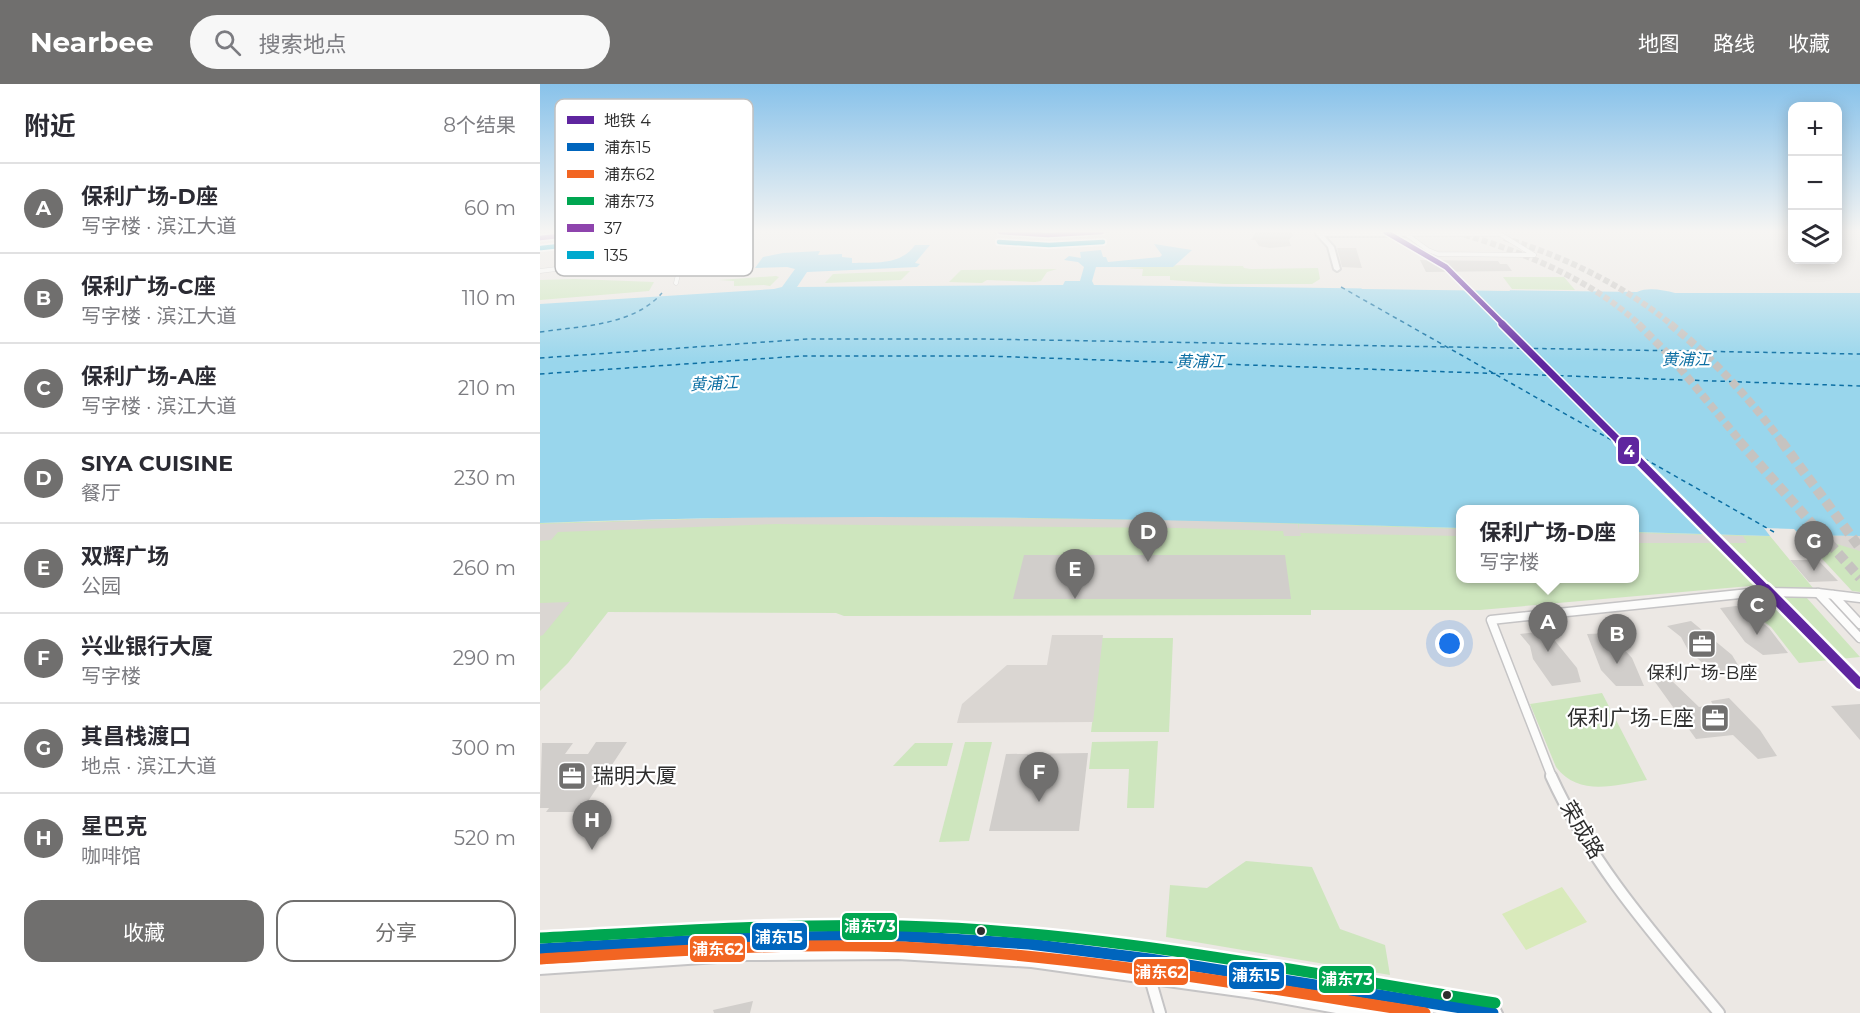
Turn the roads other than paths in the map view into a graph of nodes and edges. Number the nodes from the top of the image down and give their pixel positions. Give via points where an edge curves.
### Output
1 (678, 276) edge
2 (676, 283) dead end
3 (1818, 594) junction
4 (1832, 595) junction
5 (1860, 598) edge
6 (1860, 624) edge
7 (1860, 638) edge
8 (544, 959) edge
9 (1150, 967) junction
10 (1160, 1013) edge
11 (1385, 1013) edge
12 (1493, 1013) edge
13 (1719, 1013) edge

1 - 2 street
3 - 4 street
3 - 7 street
3 - 13 street, 荣成路 via 1759,592 1491,620 1571,817 1642,920
4 - 5 street
4 - 6 street
8 - 9 main road via 898,951
9 - 10 street
9 - 11 main road
9 - 12 main road

